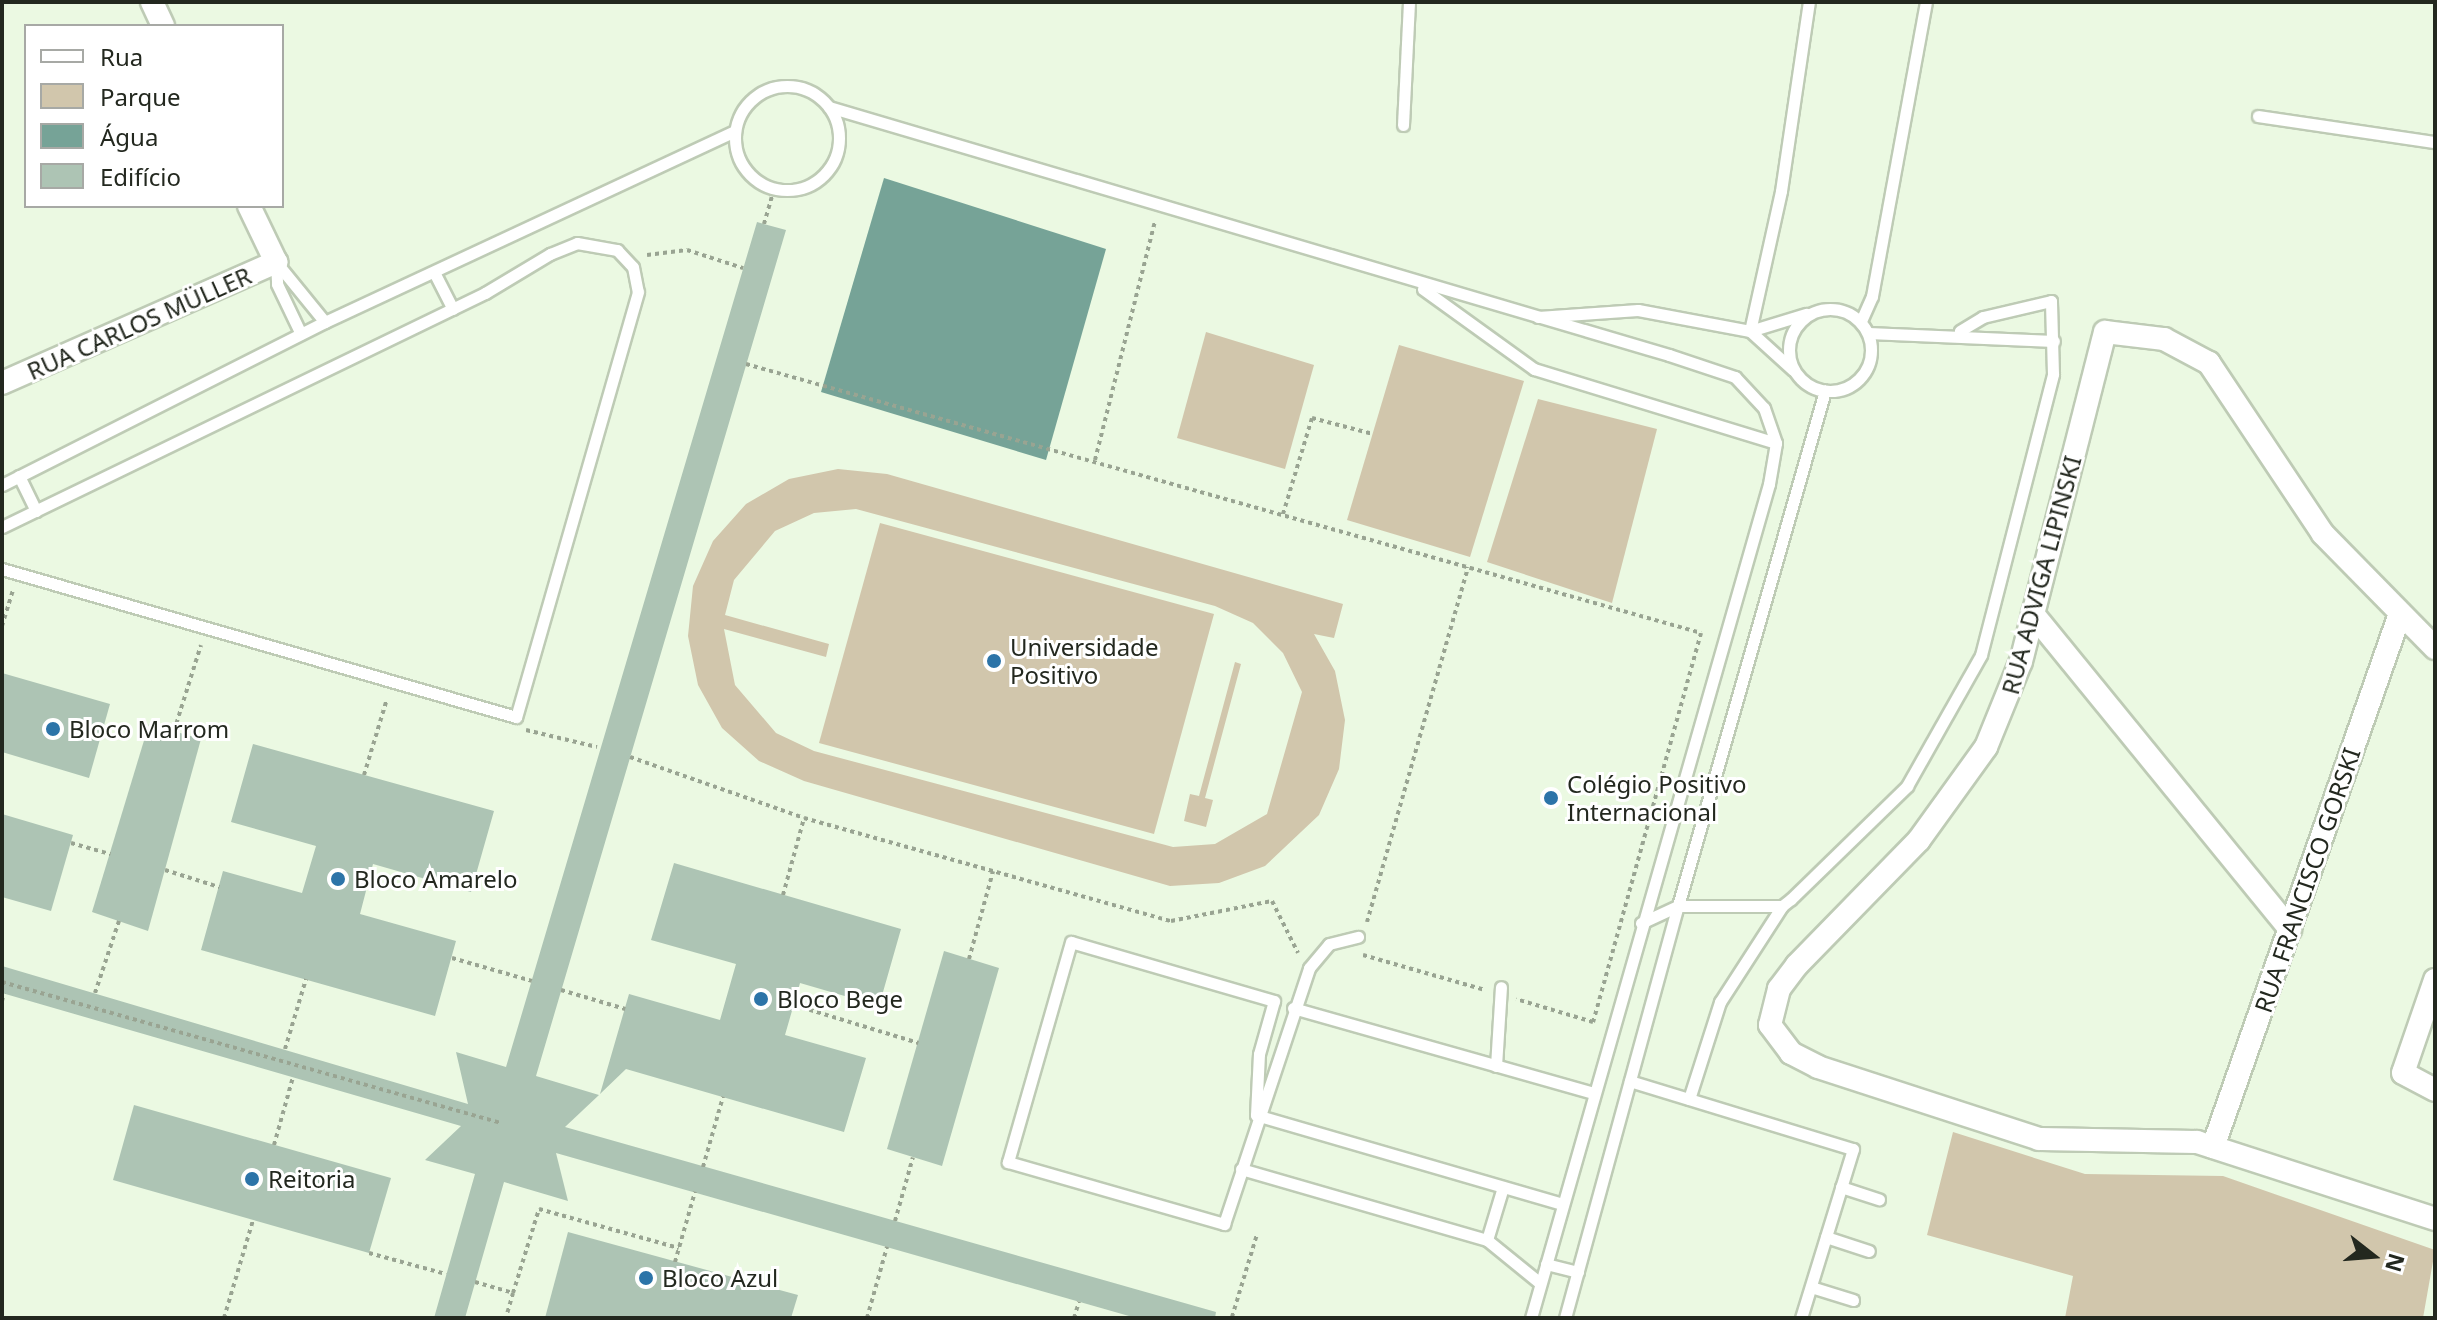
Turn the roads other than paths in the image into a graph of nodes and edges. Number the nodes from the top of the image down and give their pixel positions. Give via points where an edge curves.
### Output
1 (152, 2) edge
2 (1409, 2) edge
3 (1809, 2) edge
4 (1926, 2) edge
5 (162, 24) edge
6 (829, 107) junction
7 (2258, 116) dead end
8 (1403, 125) dead end
9 (735, 131) junction
10 (2435, 142) edge
11 (250, 208) edge
12 (276, 262) junction
13 (435, 274) junction
14 (1418, 285) junction
15 (453, 309) junction
16 (1807, 314) junction
17 (1533, 317) junction
18 (1861, 321) junction
19 (325, 322) junction
20 (1750, 331) junction
21 (1960, 331) junction
22 (1868, 333) junction
23 (301, 334) junction
24 (2054, 341) junction
25 (1793, 370) junction
26 (2, 383) edge
27 (1825, 391) junction
28 (1776, 443) junction
29 (19, 476) junction
30 (2, 485) edge
31 (36, 511) junction
32 (2, 527) edge
33 (2, 569) edge
34 (2033, 614) junction
35 (2400, 614) junction
36 (2435, 648) edge
37 (1678, 906) junction
38 (1782, 906) junction
39 (1641, 923) junction
40 (2290, 929) junction
41 (1361, 939) road end
42 (2435, 980) edge
43 (1502, 991) road end
44 (1293, 1008) junction
45 (1496, 1066) junction
46 (1630, 1081) junction
47 (2435, 1090) edge
48 (1590, 1092) junction
49 (1689, 1099) junction
50 (1256, 1115) junction
51 (2213, 1147) junction
52 (1241, 1169) junction
53 (1503, 1187) junction
54 (1841, 1187) junction
55 (1879, 1199) dead end
56 (1558, 1203) junction
57 (2435, 1219) edge
58 (1826, 1237) junction
59 (1487, 1240) junction
60 (1869, 1251) dead end
61 (1546, 1264) junction
62 (1578, 1272) junction
63 (1540, 1283) junction
64 (1811, 1287) junction
65 (1853, 1300) dead end
66 (1531, 1318) edge
67 (1565, 1318) edge
68 (1801, 1318) edge

1 - 5 street
2 - 8 lane
3 - 20 lane via 1781,191
4 - 18 lane via 1872,296
6 - 9 lane via 814,93 774,87 741,111
6 - 9 lane via 839,131 837,156 823,177 801,190 774,190 752,179 737,157
6 - 14 lane
7 - 10 lane
9 - 13 lane
11 - 12 street
12 - 19 lane
12 - 23 lane via 277,284
12 - 26 street, RUA CARLOS MÜLLER
13 - 15 lane
13 - 19 lane
14 - 17 lane
14 - 28 lane via 1468,328 1534,369
15 - 31 lane
15 - 33 lane via 577,243 617,250 633,267 638,292 516,717
16 - 18 lane via 1845,310
16 - 20 lane
16 - 25 lane via 1792,331
17 - 20 lane via 1638,310
17 - 28 lane via 1735,377 1764,408
18 - 22 lane
19 - 23 lane
20 - 25 lane
21 - 22 lane
21 - 24 lane
21 - 24 lane via 1983,317 2051,301
22 - 27 lane via 1865,372 1840,391
23 - 29 lane
24 - 38 lane via 2040,433 1981,655 1961,699 1907,786
25 - 27 lane
27 - 37 lane
28 - 39 lane
29 - 30 lane
29 - 31 lane
31 - 32 lane
34 - 35 street, RUA ADVIGA LIPINSKI via 2105,332 2164,339 2209,363 2323,534
34 - 40 street
34 - 51 street, RUA ADVIGA LIPINSKI via 2006,704 1970,775 1919,840 1797,965 1779,989 1770,1025 1791,1053 1818,1067 2039,1139 2099,1146 2181,1139
35 - 36 street
35 - 40 street, RUA FRANCISCO GORSKI
37 - 38 lane
37 - 39 lane
37 - 46 lane
38 - 49 lane via 1720,1002
39 - 48 lane
40 - 51 street, RUA FRANCISCO GORSKI
41 - 44 lane via 1329,944 1309,968
42 - 47 street via 2403,1073
43 - 45 lane
44 - 45 lane
44 - 50 lane
45 - 48 lane
46 - 49 lane
46 - 62 lane
48 - 56 lane
49 - 54 lane via 1853,1149
50 - 52 lane
50 - 52 lane via 1259,1054 1274,1001 1071,942 1008,1162 1224,1224
50 - 53 lane
51 - 57 street
52 - 59 lane
53 - 56 lane
53 - 59 lane
54 - 55 lane
54 - 58 lane
56 - 61 lane
58 - 60 lane
58 - 64 lane
59 - 63 lane
61 - 62 lane
61 - 63 lane
62 - 67 lane
63 - 66 lane
64 - 65 lane
64 - 68 lane

